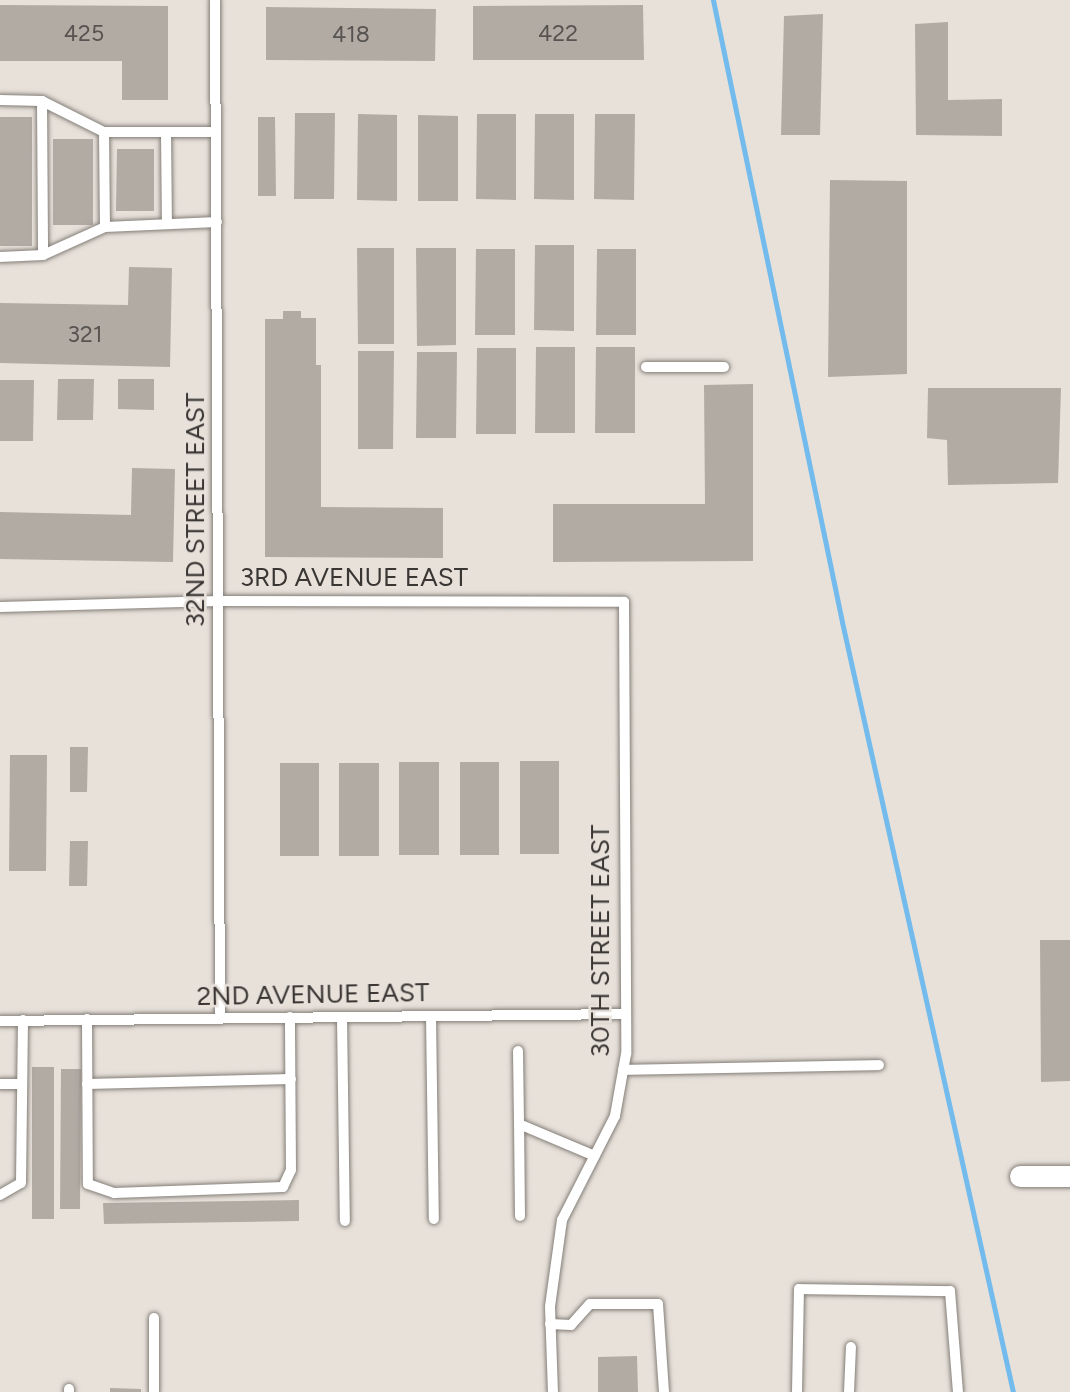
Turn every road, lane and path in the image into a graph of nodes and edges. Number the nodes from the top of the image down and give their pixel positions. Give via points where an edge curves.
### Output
1 (215, 0) edge
2 (0, 100) edge
3 (43, 101) junction
4 (104, 132) junction
5 (166, 132) junction
6 (216, 132) junction
7 (217, 222) junction
8 (167, 225) junction
9 (105, 227) junction
10 (43, 255) junction
11 (0, 257) edge
12 (724, 366) dead end
13 (646, 367) dead end
14 (219, 601) junction
15 (624, 602) joint
16 (0, 607) edge
17 (626, 1014) junction
18 (431, 1016) junction
19 (290, 1017) junction
20 (342, 1017) junction
21 (87, 1019) junction
22 (220, 1019) junction
23 (23, 1020) junction
24 (0, 1021) edge
25 (518, 1051) dead end
26 (879, 1065) dead end
27 (623, 1070) junction
28 (291, 1079) junction
29 (0, 1084) edge
30 (22, 1084) junction
31 (87, 1084) junction
32 (519, 1124) junction
33 (595, 1156) junction
34 (1020, 1176) dead end
35 (1070, 1176) edge
36 (0, 1195) edge
37 (520, 1216) dead end
38 (434, 1219) dead end
39 (345, 1221) dead end
40 (154, 1318) dead end
41 (550, 1324) junction
42 (851, 1347) dead end
43 (154, 1392) edge
44 (553, 1392) edge
45 (664, 1392) edge
46 (797, 1392) edge
47 (849, 1392) edge
48 (958, 1392) edge

1 - 6 lane, 32ND STREET EAST
2 - 3 lane
3 - 4 lane
3 - 10 lane
4 - 5 lane
4 - 9 lane
5 - 6 lane
5 - 8 lane
6 - 7 lane, 32ND STREET EAST
7 - 8 lane
7 - 14 lane, 32ND STREET EAST
8 - 9 lane
9 - 10 lane
10 - 11 lane
12 - 13 lane
14 - 15 lane, 3RD AVENUE EAST
14 - 16 lane, 3RD AVENUE EAST
14 - 22 lane, 32ND STREET EAST
15 - 17 lane, 30TH STREET EAST
17 - 18 lane, 2ND AVENUE EAST
17 - 27 lane, 30TH STREET EAST
18 - 20 lane, 2ND AVENUE EAST
18 - 38 lane
19 - 20 lane, 2ND AVENUE EAST
19 - 22 lane, 2ND AVENUE EAST
19 - 28 lane
20 - 39 lane
21 - 22 lane, 2ND AVENUE EAST
21 - 23 lane, 2ND AVENUE EAST
21 - 31 lane
23 - 24 lane, 2ND AVENUE EAST
23 - 30 lane
25 - 32 lane
26 - 27 lane
27 - 33 lane, 30TH STREET EAST via 615,1116
28 - 31 lane
28 - 31 lane via 291,1170 283,1187 114,1193 88,1184
29 - 30 lane
30 - 36 lane via 21,1183
32 - 33 lane
32 - 37 lane
33 - 41 lane, 30TH STREET EAST via 562,1220
34 - 35 street
40 - 43 lane
41 - 44 lane, 30TH STREET EAST
41 - 45 lane via 571,1325 590,1304 658,1304
42 - 47 lane
46 - 48 lane via 799,1289 950,1292

